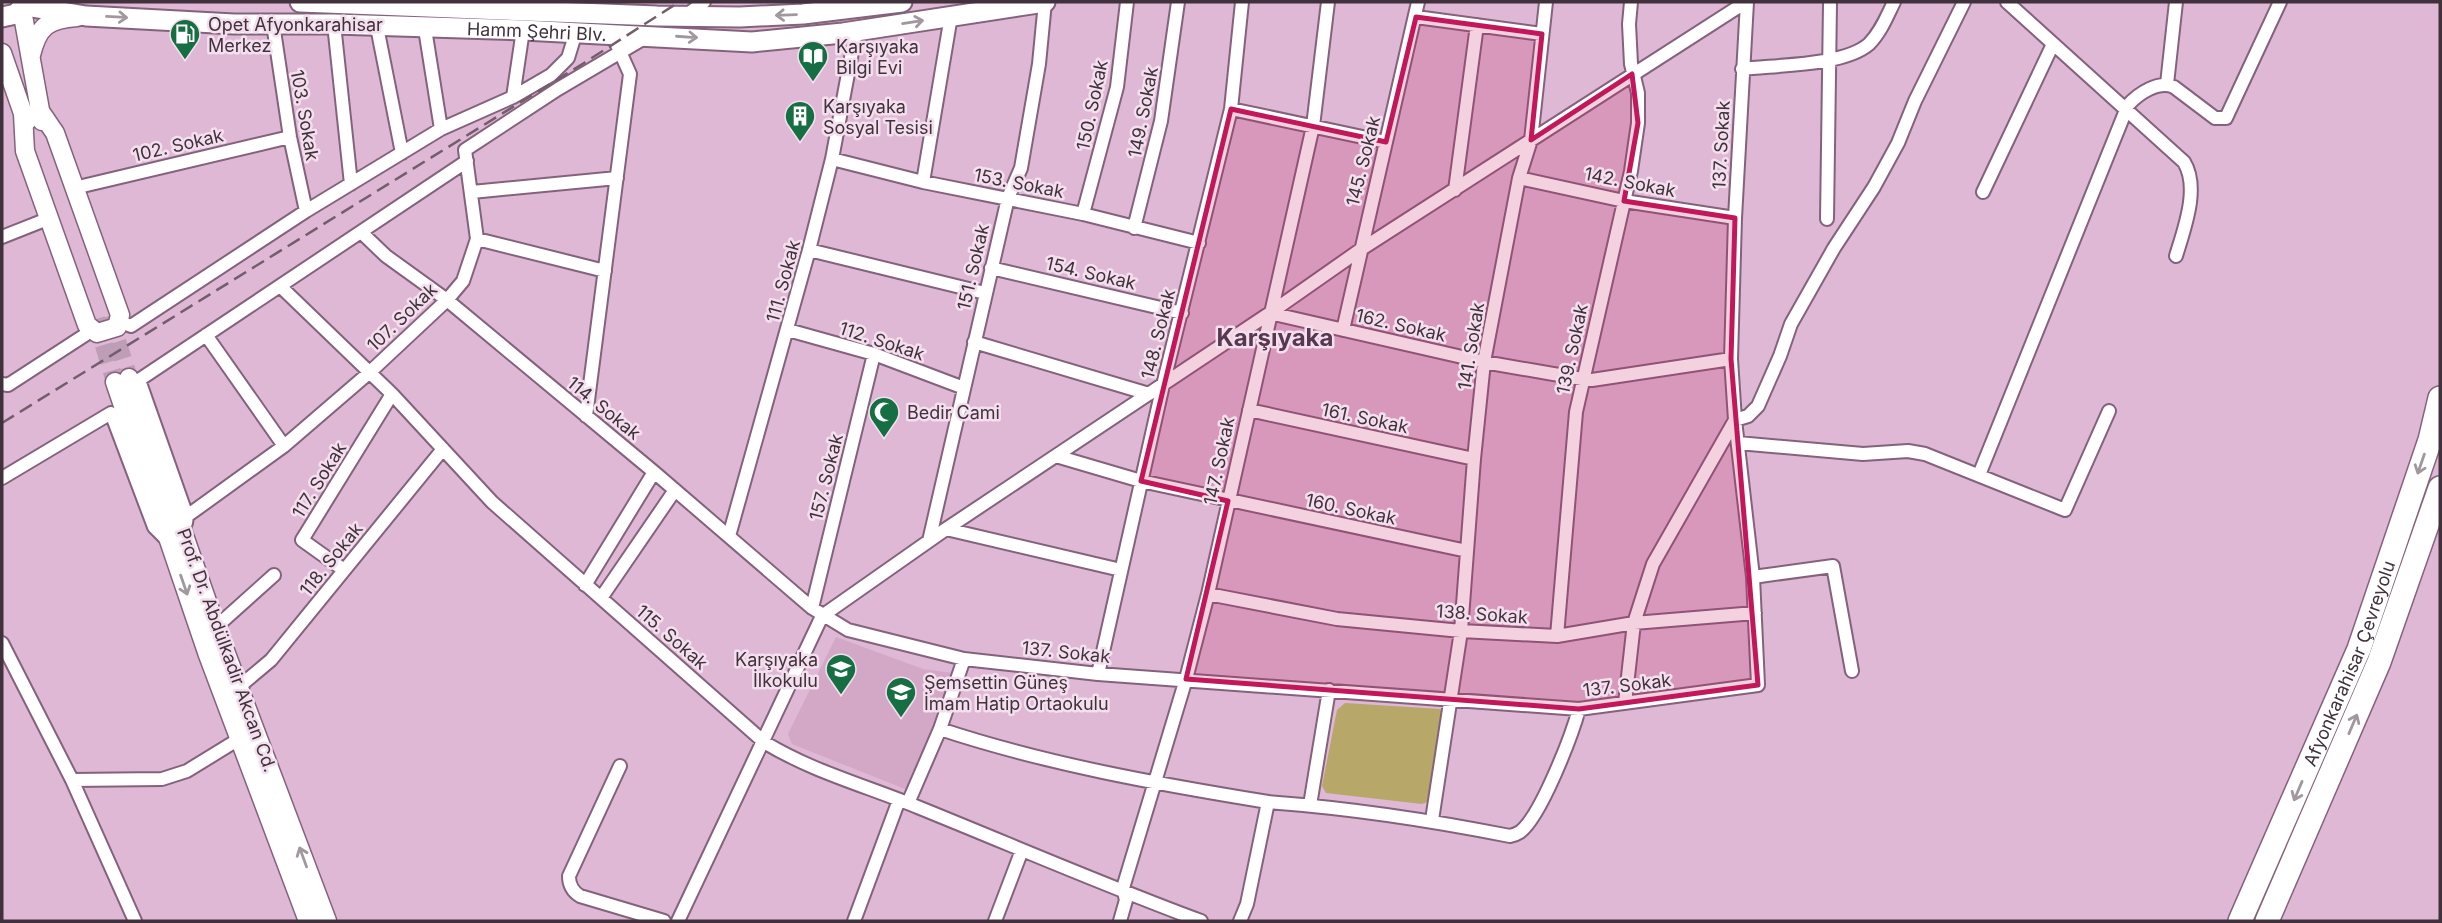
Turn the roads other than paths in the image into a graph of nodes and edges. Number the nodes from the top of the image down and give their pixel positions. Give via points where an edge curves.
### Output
1 (300, 2) edge
2 (704, 2) edge
3 (902, 2) edge
4 (1045, 2) edge
5 (1127, 2) edge
6 (1178, 2) edge
7 (1242, 2) edge
8 (1328, 2) edge
9 (1418, 2) edge
10 (1546, 2) edge
11 (1631, 2) edge
12 (1746, 2) edge
13 (1894, 2) edge
14 (1964, 2) edge
15 (2007, 2) edge
16 (2176, 2) edge
17 (2280, 2) edge
18 (1830, 4) dead end
19 (857, 5) edge
20 (25, 6) edge
21 (492, 6) edge
22 (658, 9) edge
23 (86, 16) junction
24 (685, 16) junction
25 (951, 16) junction
26 (2, 17) edge
27 (1416, 17) junction
28 (273, 24) junction
29 (334, 24) junction
30 (1477, 25) junction
31 (377, 27) junction
32 (425, 29) junction
33 (523, 30) junction
34 (856, 31) junction
35 (576, 32) junction
36 (604, 33) junction
37 (1542, 34) junction
38 (650, 35) junction
39 (2053, 44) junction
40 (622, 51) junction
41 (2, 53) edge
42 (30, 58) junction
43 (1830, 60) junction
44 (1742, 69) junction
45 (1632, 74) junction
46 (2, 75) edge
47 (2167, 84) junction
48 (513, 97) junction
49 (27, 108) junction
50 (1230, 110) junction
51 (2126, 110) junction
52 (1313, 126) junction
53 (441, 129) junction
54 (290, 137) junction
55 (1531, 140) junction
56 (1386, 142) junction
57 (402, 153) junction
58 (832, 159) junction
59 (467, 161) junction
60 (617, 178) junction
61 (1519, 178) junction
62 (923, 182) junction
63 (351, 184) junction
64 (74, 188) junction
65 (1455, 190) junction
66 (472, 192) junction
67 (1983, 192) dead end
68 (1008, 198) junction
69 (1624, 201) junction
70 (306, 211) junction
71 (1083, 214) junction
72 (50, 218) junction
73 (1735, 218) junction
74 (1828, 219) dead end
75 (1134, 228) junction
76 (361, 232) junction
77 (2, 237) edge
78 (477, 239) junction
79 (1199, 243) junction
80 (809, 250) junction
81 (1360, 250) junction
82 (2176, 256) dead end
83 (991, 268) junction
84 (605, 271) junction
85 (280, 286) junction
86 (985, 293) junction
87 (447, 300) junction
88 (1182, 313) junction
89 (1270, 313) junction
90 (104, 321) junction
91 (788, 330) junction
92 (1343, 330) junction
93 (206, 335) junction
94 (974, 342) junction
95 (874, 354) junction
96 (1731, 359) junction
97 (1484, 362) junction
98 (370, 372) junction
99 (1582, 379) junction
100 (122, 380) tunnel mouth
101 (2, 384) edge
102 (1163, 385) junction
103 (964, 388) junction
104 (392, 394) junction
105 (1149, 394) junction
106 (2440, 398) edge
107 (1248, 410) junction
108 (2109, 411) dead end
109 (586, 416) junction
110 (1735, 420) junction
111 (1738, 443) junction
112 (284, 446) junction
113 (443, 449) junction
114 (1056, 456) junction
115 (1474, 459) junction
116 (654, 472) junction
117 (1979, 475) junction
118 (2, 478) edge
119 (1142, 481) junction
120 (2440, 488) edge
121 (675, 490) junction
122 (1228, 501) junction
123 (187, 516) junction
124 (946, 530) junction
125 (729, 536) junction
126 (178, 538) junction
127 (929, 541) junction
128 (1467, 551) junction
129 (344, 570) junction
130 (1121, 570) junction
131 (274, 575) dead end
132 (1753, 577) junction
133 (585, 585) junction
134 (1208, 594) junction
135 (601, 598) junction
136 (817, 612) junction
137 (1755, 613) junction
138 (1634, 623) junction
139 (216, 626) junction
140 (1461, 631) junction
141 (1557, 636) junction
142 (2, 643) edge
143 (964, 659) junction
144 (1852, 671) dead end
145 (1098, 674) junction
146 (1186, 679) junction
147 (240, 686) junction
148 (1329, 690) junction
149 (1451, 699) junction
150 (1625, 703) junction
151 (1579, 709) junction
152 (940, 729) junction
153 (239, 739) junction
154 (764, 742) junction
155 (620, 766) dead end
156 (72, 780) junction
157 (1155, 784) junction
158 (904, 801) junction
159 (1268, 802) junction
160 (1310, 805) junction
161 (1432, 820) junction
162 (1021, 850) junction
163 (1124, 892) junction
164 (135, 921) edge
165 (308, 921) edge
166 (327, 921) edge
167 (664, 921) edge
168 (678, 921) edge
169 (855, 921) edge
170 (995, 921) edge
171 (1120, 921) edge
172 (1201, 921) edge
173 (1240, 921) edge
174 (2240, 921) edge
175 (2267, 921) edge

1 - 21 main road, Hamm Şehri Blv.
2 - 24 street
3 - 19 main road, Hamm Şehri Blv.
4 - 25 main road, Hamm Şehri Blv.
4 - 68 street, 151. Sokak via 1021,168
5 - 71 street, 150. Sokak via 1117,87
6 - 75 street, 149. Sokak via 1161,121
7 - 50 street, 148. Sokak
8 - 52 street, 147. Sokak
9 - 27 street, 145. Sokak
10 - 37 street, 141. Sokak
11 - 45 street, 139. Sokak
12 - 44 street, 137. Sokak
12 - 45 street
13 - 43 street via 1870,42 1857,53
14 - 110 street via 1898,143 1791,324 1758,406
15 - 39 street
16 - 47 street
17 - 47 street via 2226,118 2215,118
18 - 43 street
19 -> 24 main road, Hamm Şehri Blv. via 803,14
20 - 23 main road, Hamm Şehri Blv.
20 - 26 main road
20 - 42 main road
21 - 22 main road, Hamm Şehri Blv.
22 - 24 main road, Hamm Şehri Blv.
23 -> 28 main road, Hamm Şehri Blv.
23 - 42 main road via 52,21 42,28
34 -> 25 main road, Hamm Şehri Blv.
25 - 62 street
27 - 30 street
27 - 56 street, 145. Sokak
28 - 29 main road, Hamm Şehri Blv.
28 - 54 street, 103. Sokak
29 - 31 main road, Hamm Şehri Blv.
29 - 63 street
30 - 37 street
30 - 65 street
31 - 32 main road, Hamm Şehri Blv.
31 - 57 street
32 - 33 main road, Hamm Şehri Blv.
32 - 53 street
33 - 35 main road, Hamm Şehri Blv.
33 - 48 street
38 -> 34 main road, Hamm Şehri Blv. via 752,41
34 - 58 street, 111. Sokak
35 - 36 main road, Hamm Şehri Blv.
35 - 48 street via 568,58 551,75
36 - 38 main road, Hamm Şehri Blv.
36 - 40 street
37 - 55 street, 141. Sokak
38 - 40 street
39 - 51 street
39 - 67 street
40 - 59 street via 465,149
40 - 60 street via 630,74
41 - 49 main road
42 - 49 main road
43 - 44 street
43 - 74 street
44 - 73 street, 137. Sokak
45 - 55 street
45 - 69 street, 139. Sokak via 1638,123
46 - 49 main road
47 - 51 street via 2133,100
48 - 53 street
49 - 64 main road via 55,134
49 - 72 main road via 25,151
49 - 90 main road via 46,136
50 - 52 street
50 - 79 street, 148. Sokak
51 - 82 street via 2178,155 2189,171 2187,217
51 - 117 street
52 - 56 street
52 - 89 street, 147. Sokak
53 - 57 street
54 - 64 street, 102. Sokak
54 - 70 street, 103. Sokak
55 - 61 street, 141. Sokak
55 - 65 street
56 - 81 street, 145. Sokak
57 - 63 street
58 - 62 street, 153. Sokak
58 - 80 street, 111. Sokak
59 - 66 street, 107. Sokak
59 - 76 street
60 - 66 street
60 - 84 street
61 - 69 street, 142. Sokak
61 - 97 street, 141. Sokak
62 - 68 street, 153. Sokak
63 - 70 street
64 - 90 main road via 120,315
65 - 81 street
66 - 78 street, 107. Sokak
68 - 71 street, 153. Sokak
68 - 83 street, 151. Sokak
69 - 73 street, 142. Sokak
69 - 99 street, 139. Sokak
70 - 90 street via 131,326
71 - 75 street, 153. Sokak
72 - 77 street
72 - 90 main road via 88,326
73 - 96 street, 137. Sokak
75 - 79 street, 153. Sokak
76 - 85 street
76 - 87 street, 114. Sokak
78 - 84 street
78 - 87 street, 107. Sokak via 463,281
79 - 88 street, 148. Sokak
80 - 86 street
80 - 91 street, 111. Sokak
81 - 89 street
81 - 92 street, 145. Sokak
83 - 86 street, 151. Sokak
83 - 88 street, 154. Sokak
84 - 109 street
85 - 93 street
85 - 98 street, 115. Sokak
86 - 94 street, 151. Sokak
87 - 98 street, 107. Sokak
87 - 109 street, 114. Sokak
88 - 102 street, 148. Sokak
89 - 92 street, 162. Sokak
89 - 102 street
89 - 107 street, 147. Sokak
90 - 101 street via 8,385
91 - 95 street, 112. Sokak
91 - 125 street, 111. Sokak
92 - 97 street, 162. Sokak
93 - 112 street
93 - 123 street via 139,380
94 - 103 street, 151. Sokak
94 - 105 street
95 - 103 street, 112. Sokak
95 - 136 street, 157. Sokak
96 - 99 street, 162. Sokak
96 - 110 street, 137. Sokak
97 - 99 street, 162. Sokak
97 - 115 street, 141. Sokak
98 - 104 street, 115. Sokak
98 - 112 street, 107. Sokak
99 - 141 street, 139. Sokak
100 - 126 main road, Prof. Dr. Abdülkadir Akcan Cd.
102 - 105 street
102 - 119 street, 148. Sokak
103 - 127 street, 151. Sokak
104 - 113 street, 115. Sokak
104 - 129 street, 117. Sokak via 302,540
105 - 114 street
106 -> 174 highway, Afyonkarahisar Çevreyolu via 2359,649
107 - 115 street, 161. Sokak
107 - 122 street, 147. Sokak
108 - 117 street via 2065,510
109 - 116 street, 114. Sokak
110 - 111 street, 137. Sokak
110 - 138 street via 1653,564
111 - 117 street via 1863,454 1908,451
111 - 132 street, 137. Sokak
112 - 123 street, 107. Sokak
113 - 129 street, 118. Sokak
113 - 133 street, 115. Sokak via 492,502
114 - 119 street, 160. Sokak
114 - 124 street
115 - 128 street, 141. Sokak
116 - 121 street, 114. Sokak
116 - 133 street
118 - 126 street via 111,414 154,527
119 - 122 street, 160. Sokak
119 - 130 street, 148. Sokak
175 -> 120 highway, Afyonkarahisar Çevreyolu via 2379,662
121 - 125 street, 114. Sokak
121 - 135 street
122 - 128 street, 160. Sokak
122 - 134 street, 147. Sokak
123 - 126 street
124 - 127 street
124 - 130 street
125 - 136 street, 114. Sokak
126 - 139 main road, Prof. Dr. Abdülkadir Akcan Cd.
126 -> 153 main road, Prof. Dr. Abdülkadir Akcan Cd. via 208,656
127 - 136 street
128 - 140 street, 141. Sokak
129 - 147 street, 118. Sokak via 271,660
130 - 145 street, 148. Sokak
131 - 139 street
132 - 137 street, 137. Sokak
132 - 144 street via 1833,566
133 - 135 street, 115. Sokak
134 - 140 street, 138. Sokak via 1337,619
134 - 146 street, 147. Sokak
135 - 154 street, 115. Sokak
136 - 143 street, 137. Sokak via 848,630
136 - 154 street, 157. Sokak
137 - 138 street, 138. Sokak
137 - 150 street, 137. Sokak via 1758,685
138 - 141 street, 138. Sokak
138 - 150 street
139 - 147 main road, Prof. Dr. Abdülkadir Akcan Cd.
140 - 141 street, 138. Sokak
140 - 149 street, 141. Sokak
142 - 156 street
143 - 145 street, 137. Sokak
143 - 152 street
145 - 146 street, 137. Sokak
146 - 148 street, 137. Sokak
146 - 157 street, 147. Sokak
166 -> 147 main road, Prof. Dr. Abdülkadir Akcan Cd.
148 - 149 street, 137. Sokak
148 - 160 street
149 - 151 street, 137. Sokak
149 - 161 street, 141. Sokak
150 - 151 street, 137. Sokak
151 - 161 street via 1542,802 1521,831 1510,836
152 - 157 street
152 - 158 street
153 - 156 street via 187,771 162,779
153 - 165 main road, Prof. Dr. Abdülkadir Akcan Cd.
154 - 158 street, 115. Sokak via 790,758
154 - 168 street, 157. Sokak
155 - 167 street via 569,876 570,883 580,896
156 - 164 street
157 - 159 street
157 - 163 street, 147. Sokak
158 - 162 street, 115. Sokak
158 - 169 street
159 - 160 street
159 - 173 street
160 - 161 street
162 - 163 street, 115. Sokak
162 - 170 street
163 - 171 street, 147. Sokak
163 - 172 street, 115. Sokak

